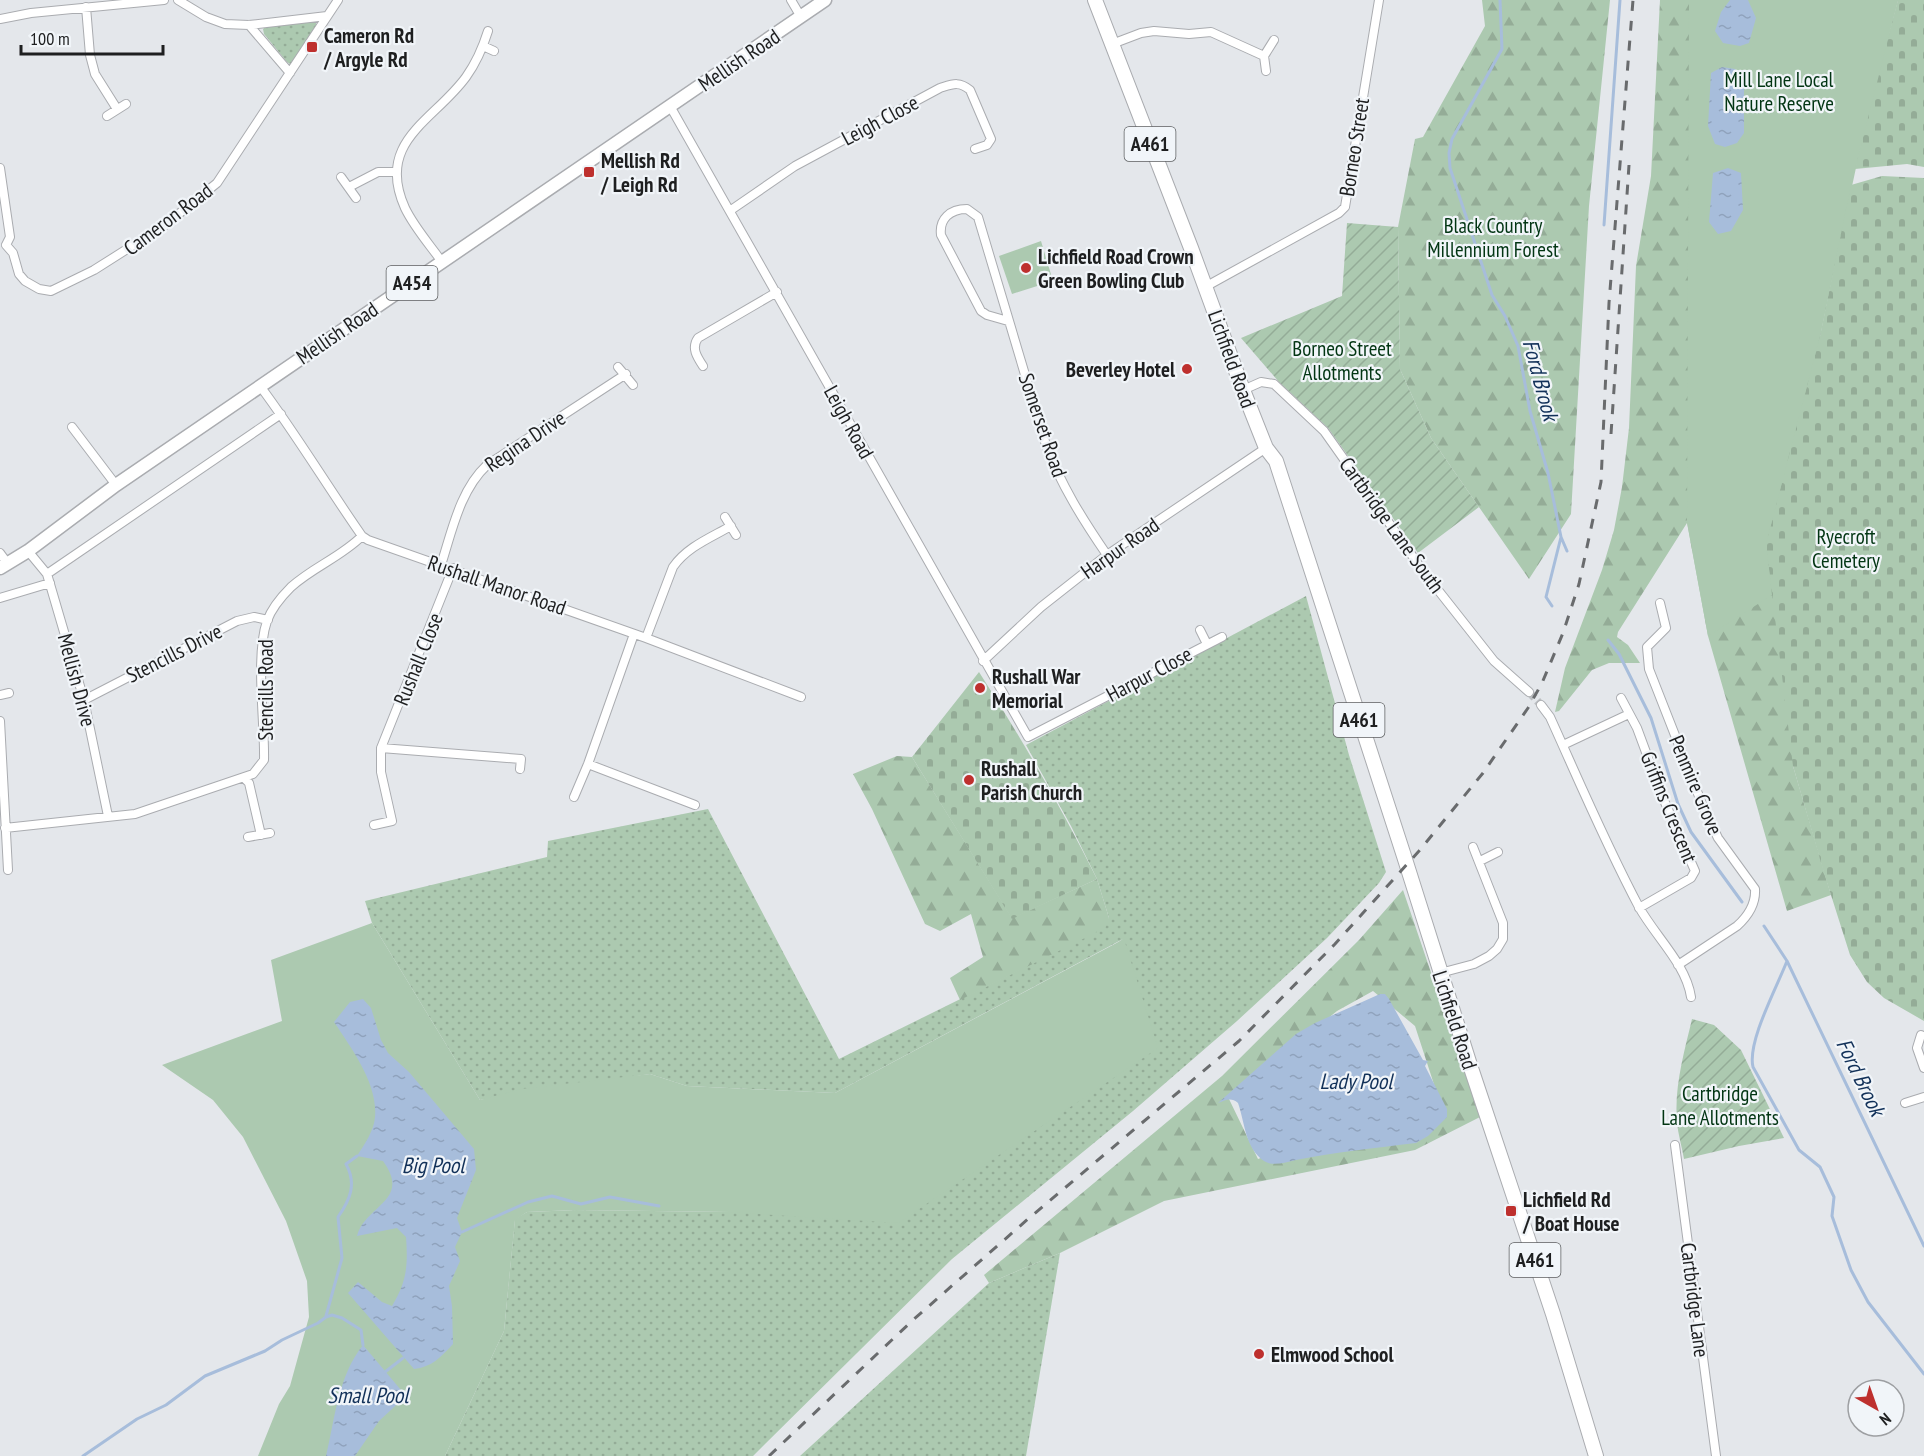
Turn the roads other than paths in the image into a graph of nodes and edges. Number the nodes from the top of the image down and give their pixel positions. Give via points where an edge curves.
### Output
1 (164, 0) edge
2 (178, 0) edge
3 (338, 0) edge
4 (791, 0) edge
5 (825, 0) edge
6 (1095, 0) edge
7 (1379, 0) edge
8 (86, 7) junction
9 (327, 16) junction
10 (801, 17) junction
11 (0, 19) edge
12 (249, 25) junction
13 (488, 31) dead end
14 (1274, 40) dead end
15 (1112, 44) junction
16 (483, 46) junction
17 (494, 51) dead end
18 (1264, 56) junction
19 (1266, 72) dead end
20 (290, 74) junction
21 (126, 104) dead end
22 (670, 106) junction
23 (117, 109) junction
24 (107, 116) dead end
25 (975, 150) dead end
26 (0, 168) edge
27 (397, 172) junction
28 (340, 177) dead end
29 (349, 188) junction
30 (356, 198) dead end
31 (731, 210) junction
32 (3, 244) edge
33 (442, 262) junction
34 (1205, 287) junction
35 (777, 292) junction
36 (1008, 321) junction
37 (704, 363) dead end
38 (618, 367) dead end
39 (626, 374) junction
40 (633, 385) dead end
41 (260, 386) junction
42 (1243, 390) junction
43 (281, 414) junction
44 (72, 427) dead end
45 (1266, 448) junction
46 (116, 485) junction
47 (725, 517) dead end
48 (731, 526) junction
49 (736, 535) dead end
50 (362, 536) junction
51 (28, 551) junction
52 (0, 553) edge
53 (1107, 555) junction
54 (441, 565) junction
55 (4, 566) edge
56 (453, 568) junction
57 (47, 574) junction
58 (50, 583) junction
59 (0, 598) edge
60 (1660, 603) dead end
61 (268, 620) junction
62 (1200, 630) dead end
63 (634, 634) junction
64 (1222, 637) dead end
65 (646, 638) junction
66 (1207, 644) junction
67 (983, 661) junction
68 (1529, 692) tunnel mouth
69 (801, 697) dead end
70 (1621, 698) dead end
71 (84, 700) junction
72 (1541, 705) tunnel mouth
73 (1629, 714) junction
74 (0, 721) edge
75 (1028, 737) joint
76 (1563, 745) junction
77 (381, 748) junction
78 (588, 764) junction
79 (520, 769) dead end
80 (244, 778) junction
81 (672, 796) junction
82 (574, 797) dead end
83 (695, 805) dead end
84 (668, 806) dead end
85 (108, 816) junction
86 (374, 825) dead end
87 (5, 828) junction
88 (248, 837) dead end
89 (1473, 847) dead end
90 (1498, 852) dead end
91 (1480, 861) junction
92 (8, 871) edge
93 (1639, 908) junction
94 (1678, 965) junction
95 (1440, 973) junction
96 (1691, 997) dead end
97 (1921, 1035) dead end
98 (1924, 1068) edge
99 (1924, 1097) edge
100 (1905, 1103) dead end
101 (1676, 1145) dead end
102 (1596, 1456) edge
103 (1716, 1456) edge

1 - 8 street
2 - 12 street via 225,24
3 - 9 street, Cameron Road
4 - 10 street
5 - 10 main road, Mellish Road / A454
6 - 15 highway, Lichfield Road / A461
7 - 34 street, Borneo Street via 1345,207
8 - 11 street
8 - 23 street via 95,74
9 - 12 street
9 - 20 street, Cameron Road
10 - 22 main road, Mellish Road / A454
12 - 20 street
13 - 16 street
14 - 18 street
15 - 18 street via 1154,31 1211,32
15 - 34 highway, Lichfield Road / A461
16 - 17 street
16 - 27 street via 466,77 412,133
18 - 19 street
20 - 32 street, Cameron Road via 217,183 127,251 51,291 25,281 13,253
21 - 23 street
22 - 31 street, Leigh Road
22 - 33 main road, Mellish Road / A454
23 - 24 street
25 - 31 street, Leigh Close via 987,146 991,139 970,90 956,82 795,166
26 - 32 street via 10,237
27 - 29 street via 378,172
27 - 33 street via 406,210
28 - 29 street
29 - 30 street
31 - 35 street, Leigh Road
33 - 41 main road, Mellish Road / A454
34 - 42 highway, Lichfield Road / A461
35 - 37 street via 698,338 694,348
35 - 67 street, Leigh Road
36 - 36 street, Somerset Road via 978,217 961,209 943,219 941,236 981,311
36 - 53 street, Somerset Road via 1056,471
38 - 39 street
39 - 40 street
39 - 54 street, Regina Drive via 478,473 464,498
41 - 43 street
41 - 46 main road, Mellish Road / A454
42 - 45 highway, Lichfield Road / A461
42 - 68 street, Cartbridge Lane South via 1261,382 1274,384 1324,431 1486,652
43 - 50 street
43 - 57 street
44 - 46 street
45 - 53 street, Harpur Road
45 - 95 highway, Lichfield Road / A461 via 1276,461
46 - 51 main road, Mellish Road / A454
47 - 48 street
48 - 49 street
48 - 65 street via 678,560
50 - 54 street, Rushall Manor Road
50 - 61 street, Stencills Road via 289,589
51 - 55 main road, Mellish Road / A454
51 - 57 street, Mellish Drive
52 - 55 street
53 - 67 street, Harpur Road via 1041,607
54 - 56 street, Rushall Manor Road
56 - 63 street, Rushall Manor Road
56 - 77 street, Rushall Close
57 - 58 street, Mellish Drive
58 - 59 street
58 - 71 street, Mellish Drive
60 - 94 street, Penmire Grove via 1666,627 1647,647 1649,669 1704,809 1718,838 1755,889 1756,900 1737,926
61 - 71 street, Stencills Drive via 254,617 237,621
61 - 80 street, Stencills Road via 262,659 264,760
62 - 66 street, Harpur Close
63 - 65 street, Rushall Manor Road
63 - 78 street
64 - 66 street, Harpur Close
65 - 69 street, Rushall Manor Road
66 - 75 street, Harpur Close
67 - 75 street, Leigh Road
70 - 73 street, Griffins Crescent
71 - 85 street, Mellish Drive
72 - 76 street
73 - 76 street
73 - 93 street, Griffins Crescent via 1695,871 1691,878
74 - 87 street
76 - 93 street
77 - 79 street via 521,759
77 - 86 street, Rushall Close via 381,772 392,821
78 - 81 street
78 - 82 street
80 - 85 street, Stencills Road via 135,814
80 - 88 street via 266,834
81 - 83 street
81 - 84 street
85 - 87 street, Stencills Road
87 - 92 street
89 - 91 street
90 - 91 street
91 - 95 street via 1503,923 1503,939 1489,956
93 - 94 street
94 - 96 street via 1690,986
95 - 102 highway, Lichfield Road / A461
97 - 98 street via 1917,1048
99 - 100 street
101 - 103 street, Cartbridge Lane

